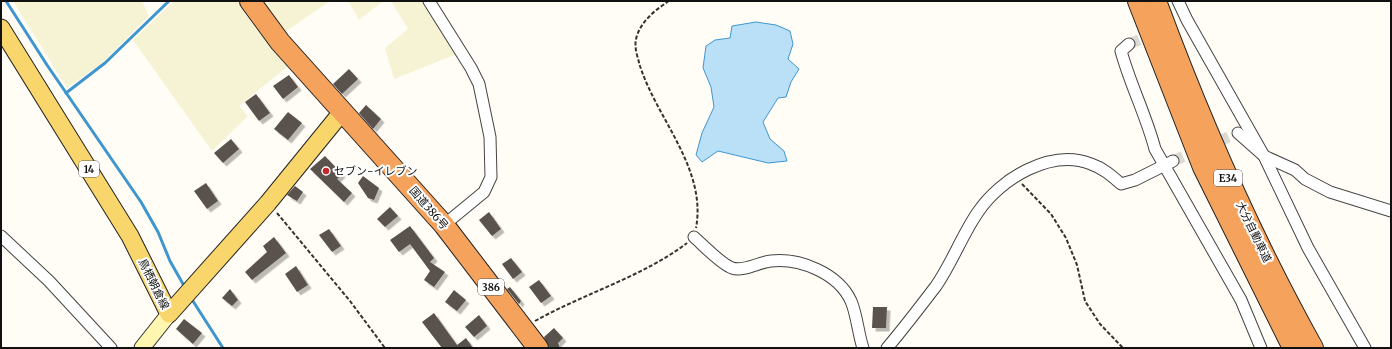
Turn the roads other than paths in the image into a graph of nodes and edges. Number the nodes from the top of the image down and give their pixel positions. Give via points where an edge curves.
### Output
1 (250, 1) edge
2 (429, 1) edge
3 (1138, 1) edge
4 (1156, 1) edge
5 (1178, 1) edge
6 (1187, 20) junction
7 (1174, 26) dead end
8 (1, 28) edge
9 (1129, 44) dead end
10 (342, 112) junction
11 (1238, 133) dead end
12 (1264, 156) junction
13 (1168, 163) junction
14 (1391, 211) edge
15 (444, 225) junction
16 (1, 236) edge
17 (694, 237) road end
18 (169, 314) junction
19 (111, 348) edge
20 (142, 348) edge
21 (538, 348) edge
22 (863, 348) edge
23 (887, 348) edge
24 (1261, 348) edge
25 (1293, 348) edge
26 (1313, 348) edge
27 (1365, 348) edge

1 - 10 highway, 国道386号 / 386 via 280,42
2 - 15 street via 479,84 490,137 491,177 484,192
3 - 25 highway, 大分自動車道 / E34 via 1203,167
4 - 26 highway, 大分自動車道 / E34 via 1185,80 1222,165
5 - 6 street
6 - 7 street
6 - 12 street
8 - 18 main road, 鳥栖朝倉線 / 14 via 130,236
9 - 13 street via 1121,51 1127,73 1149,126 1155,149
10 - 15 highway, 国道386号 / 386
10 - 18 main road, 鳥栖朝倉線 via 268,203
11 - 12 street
12 - 14 street via 1295,170 1305,179 1330,192
12 - 27 street via 1308,248
13 - 23 street via 1135,180 1121,184 1106,171 1090,163 1074,160 1039,166 1015,177 992,194 978,211 936,286
13 - 24 street via 1241,300
15 - 21 highway, 国道386号 / 386
16 - 19 street via 49,282
17 - 22 street via 731,267 740,269 782,260 804,264 832,278 845,290 852,303
18 - 20 main road

